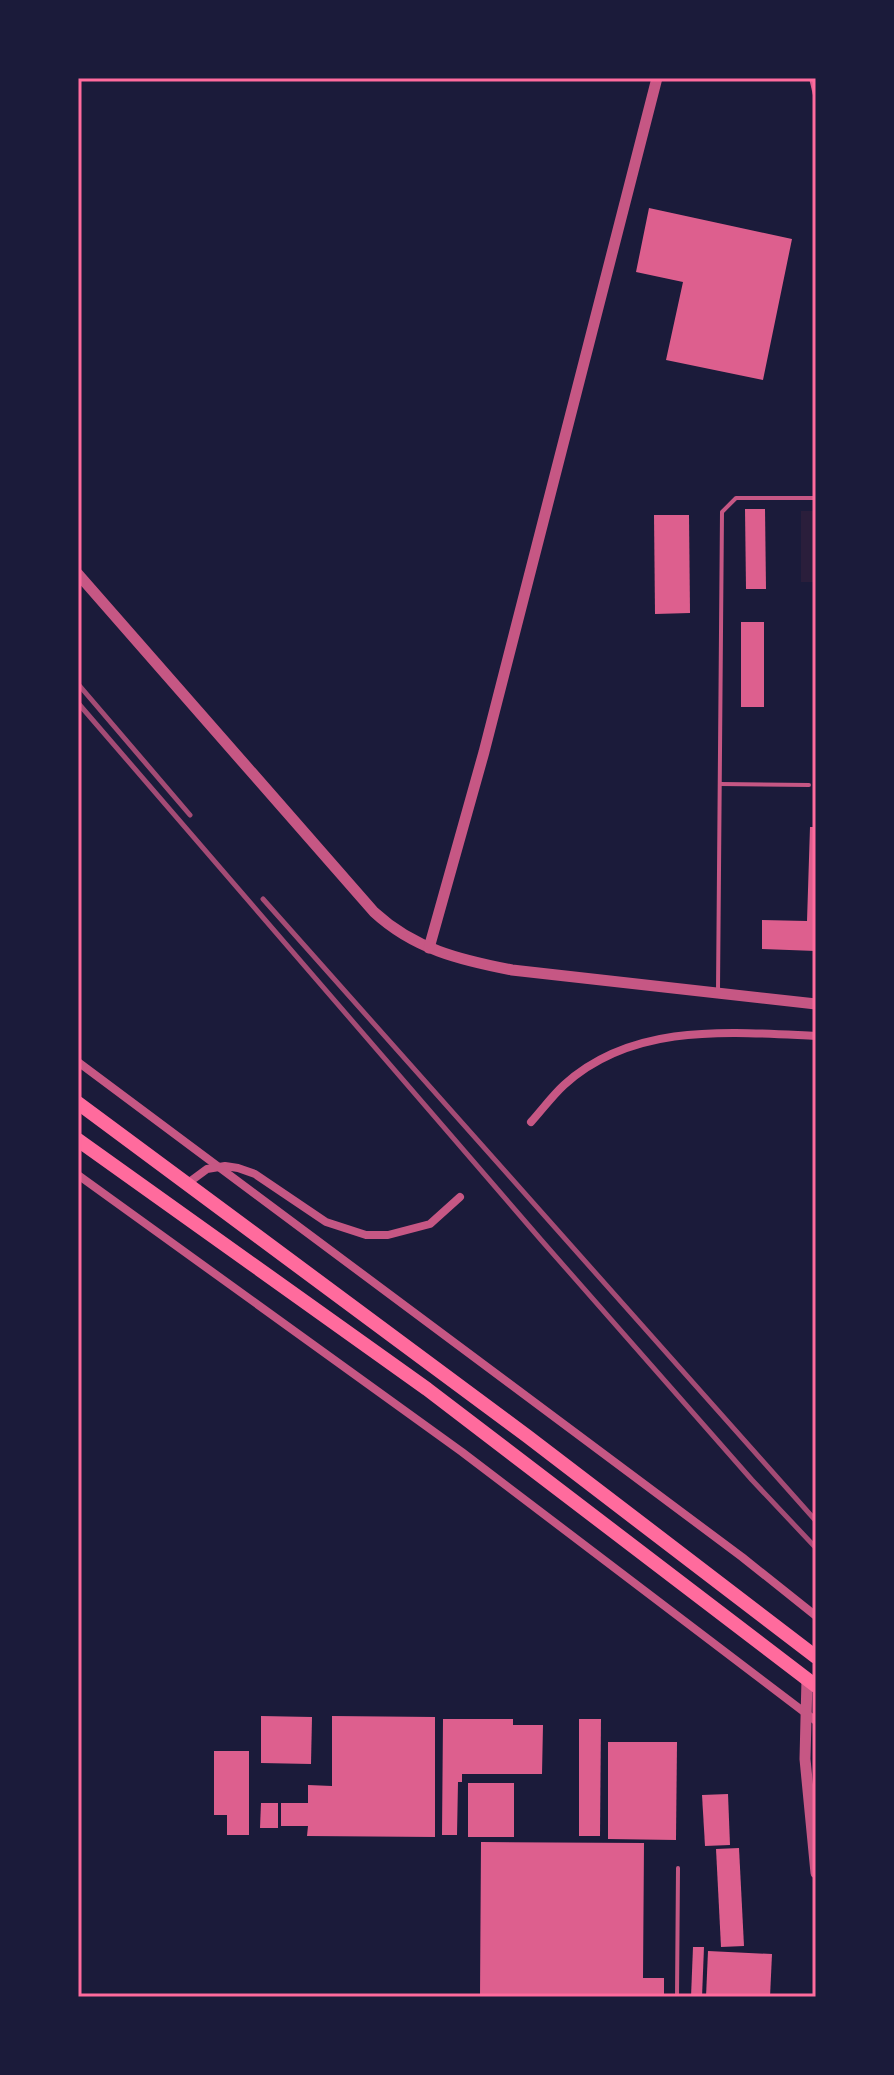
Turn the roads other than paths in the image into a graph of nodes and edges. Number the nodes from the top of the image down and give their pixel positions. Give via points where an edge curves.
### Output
1 (657, 78) edge
2 (816, 498) edge
3 (78, 574) edge
4 (720, 784) junction
5 (809, 785) dead end
6 (429, 948) junction
7 (718, 995) junction
8 (816, 1004) edge
9 (816, 1036) edge
10 (78, 1062) edge
11 (78, 1103) edge
12 (531, 1122) dead end
13 (78, 1140) edge
14 (217, 1167) junction
15 (78, 1175) edge
16 (188, 1183) junction
17 (460, 1197) dead end
18 (816, 1616) edge
19 (816, 1657) edge
20 (812, 1682) edge
21 (811, 1718) edge
22 (678, 1868) dead end
23 (816, 1873) edge
24 (677, 1997) edge

1 - 6 street
2 - 4 lane via 736,498 722,512
3 - 6 street via 374,912 394,930
4 - 5 lane
4 - 7 lane
6 - 7 street via 512,970
7 - 8 street
9 - 12 street via 711,1031 644,1043 583,1071
10 - 14 street
11 - 16 highway
13 - 20 highway via 427,1389
14 - 16 street
14 - 17 street via 255,1174 326,1222 366,1235 430,1224
14 - 18 street
15 - 21 street via 462,1452
16 - 19 highway
20 - 21 street
21 - 23 street via 805,1759
22 - 24 lane

